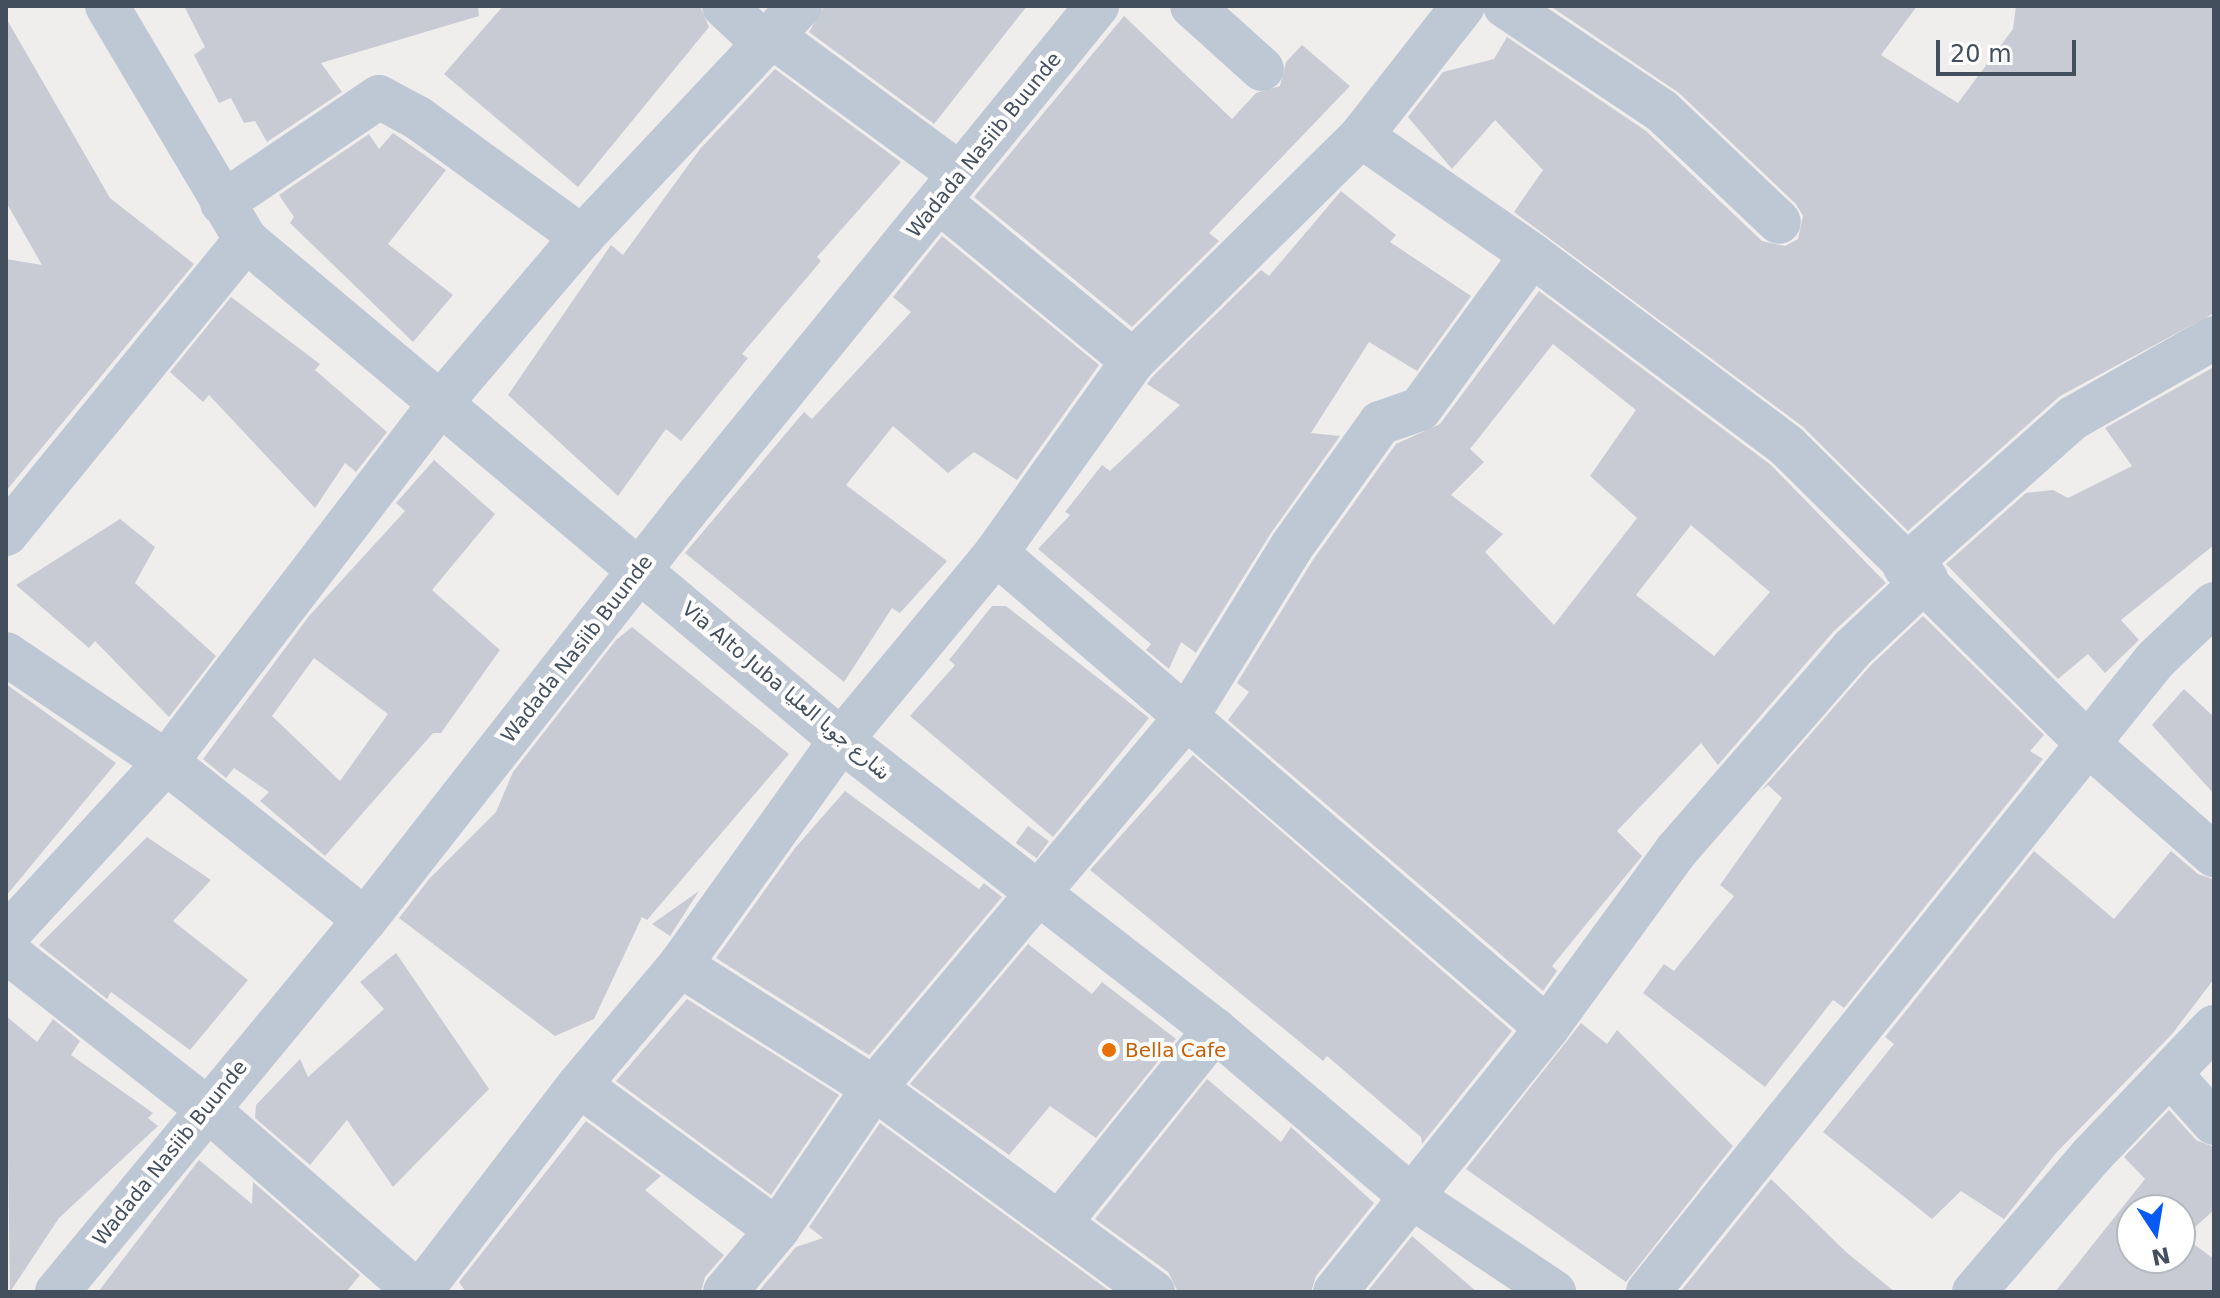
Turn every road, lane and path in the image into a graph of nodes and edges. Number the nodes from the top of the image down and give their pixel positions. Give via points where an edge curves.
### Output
1 (107, 6) edge
2 (724, 6) edge
3 (1097, 6) edge
4 (1192, 6) edge
5 (1463, 6) edge
6 (1505, 6) edge
7 (779, 29) edge
8 (1262, 69) dead end
9 (1361, 136) junction
10 (950, 187) junction
11 (222, 203) junction
12 (1779, 222) dead end
13 (582, 237) junction
14 (246, 240) junction
15 (1532, 255) junction
16 (2214, 338) edge
17 (1133, 361) junction
18 (439, 405) junction
19 (6, 534) edge
20 (996, 553) junction
21 (640, 569) junction
22 (1915, 573) junction
23 (2214, 604) edge
24 (6, 654) edge
25 (1187, 716) junction
26 (841, 740) junction
27 (2088, 744) junction
28 (166, 762) junction
29 (2214, 855) edge
30 (1040, 893) junction
31 (365, 920) junction
32 (6, 936) edge
33 (6, 951) edge
34 (680, 965) junction
35 (2214, 1027) edge
36 (1547, 1028) junction
37 (1215, 1030) junction
38 (2172, 1076) junction
39 (579, 1085) junction
40 (874, 1088) junction
41 (205, 1107) junction
42 (2214, 1123) edge
43 (1412, 1197) junction
44 (1060, 1222) junction
45 (777, 1230) junction
46 (57, 1292) edge
47 (419, 1292) edge
48 (725, 1292) edge
49 (1153, 1292) edge
50 (1335, 1292) edge
51 (1554, 1292) edge
52 (1648, 1292) edge
53 (1974, 1292) edge

1 - 11 street, Via Alto Juba شارع جوبا العليا
2 - 7 street
3 - 10 street, Wadada Nasiib Buunde
4 - 8 street
5 - 9 street
6 - 12 street via 1662,111
7 - 10 street
7 - 13 street
9 - 15 street
9 - 17 street
10 - 17 street
10 - 21 street, Wadada Nasiib Buunde
11 - 13 street via 379,97 418,118
11 - 14 street, Via Alto Juba شارع جوبا العليا
13 - 18 street
14 - 18 street, Via Alto Juba شارع جوبا العليا
14 - 19 street
15 - 22 street via 1787,446
15 - 25 street via 1420,409 1380,423 1292,546
16 - 22 street via 2073,418
17 - 20 street
18 - 21 street, Via Alto Juba شارع جوبا العليا
18 - 28 street
20 - 25 street
20 - 26 street
21 - 26 street, Via Alto Juba شارع جوبا العليا
21 - 31 street, Wadada Nasiib Buunde
22 - 27 street
22 - 36 street via 1676,851
23 - 27 street via 2155,660
24 - 28 street
25 - 30 street
25 - 36 street via 1336,851
26 - 30 street, Via Alto Juba شارع جوبا العليا
26 - 34 street
27 - 29 street
27 - 52 street
28 - 31 street
28 - 32 street
30 - 37 street, Via Alto Juba شارع جوبا العليا
30 - 40 street
31 - 41 street, Wadada Nasiib Buunde
33 - 41 street
34 - 39 street
34 - 40 street
35 - 38 street
36 - 43 street
37 - 43 street, Via Alto Juba شارع جوبا العليا
37 - 44 street
38 - 42 street
38 - 53 street via 2091,1156
39 - 45 street
39 - 47 street
40 - 44 street
40 - 45 street
41 - 46 street, Wadada Nasiib Buunde
41 - 47 street
43 - 50 street
43 - 51 street, Via Alto Juba شارع جوبا العليا
44 - 49 street
45 - 48 street

